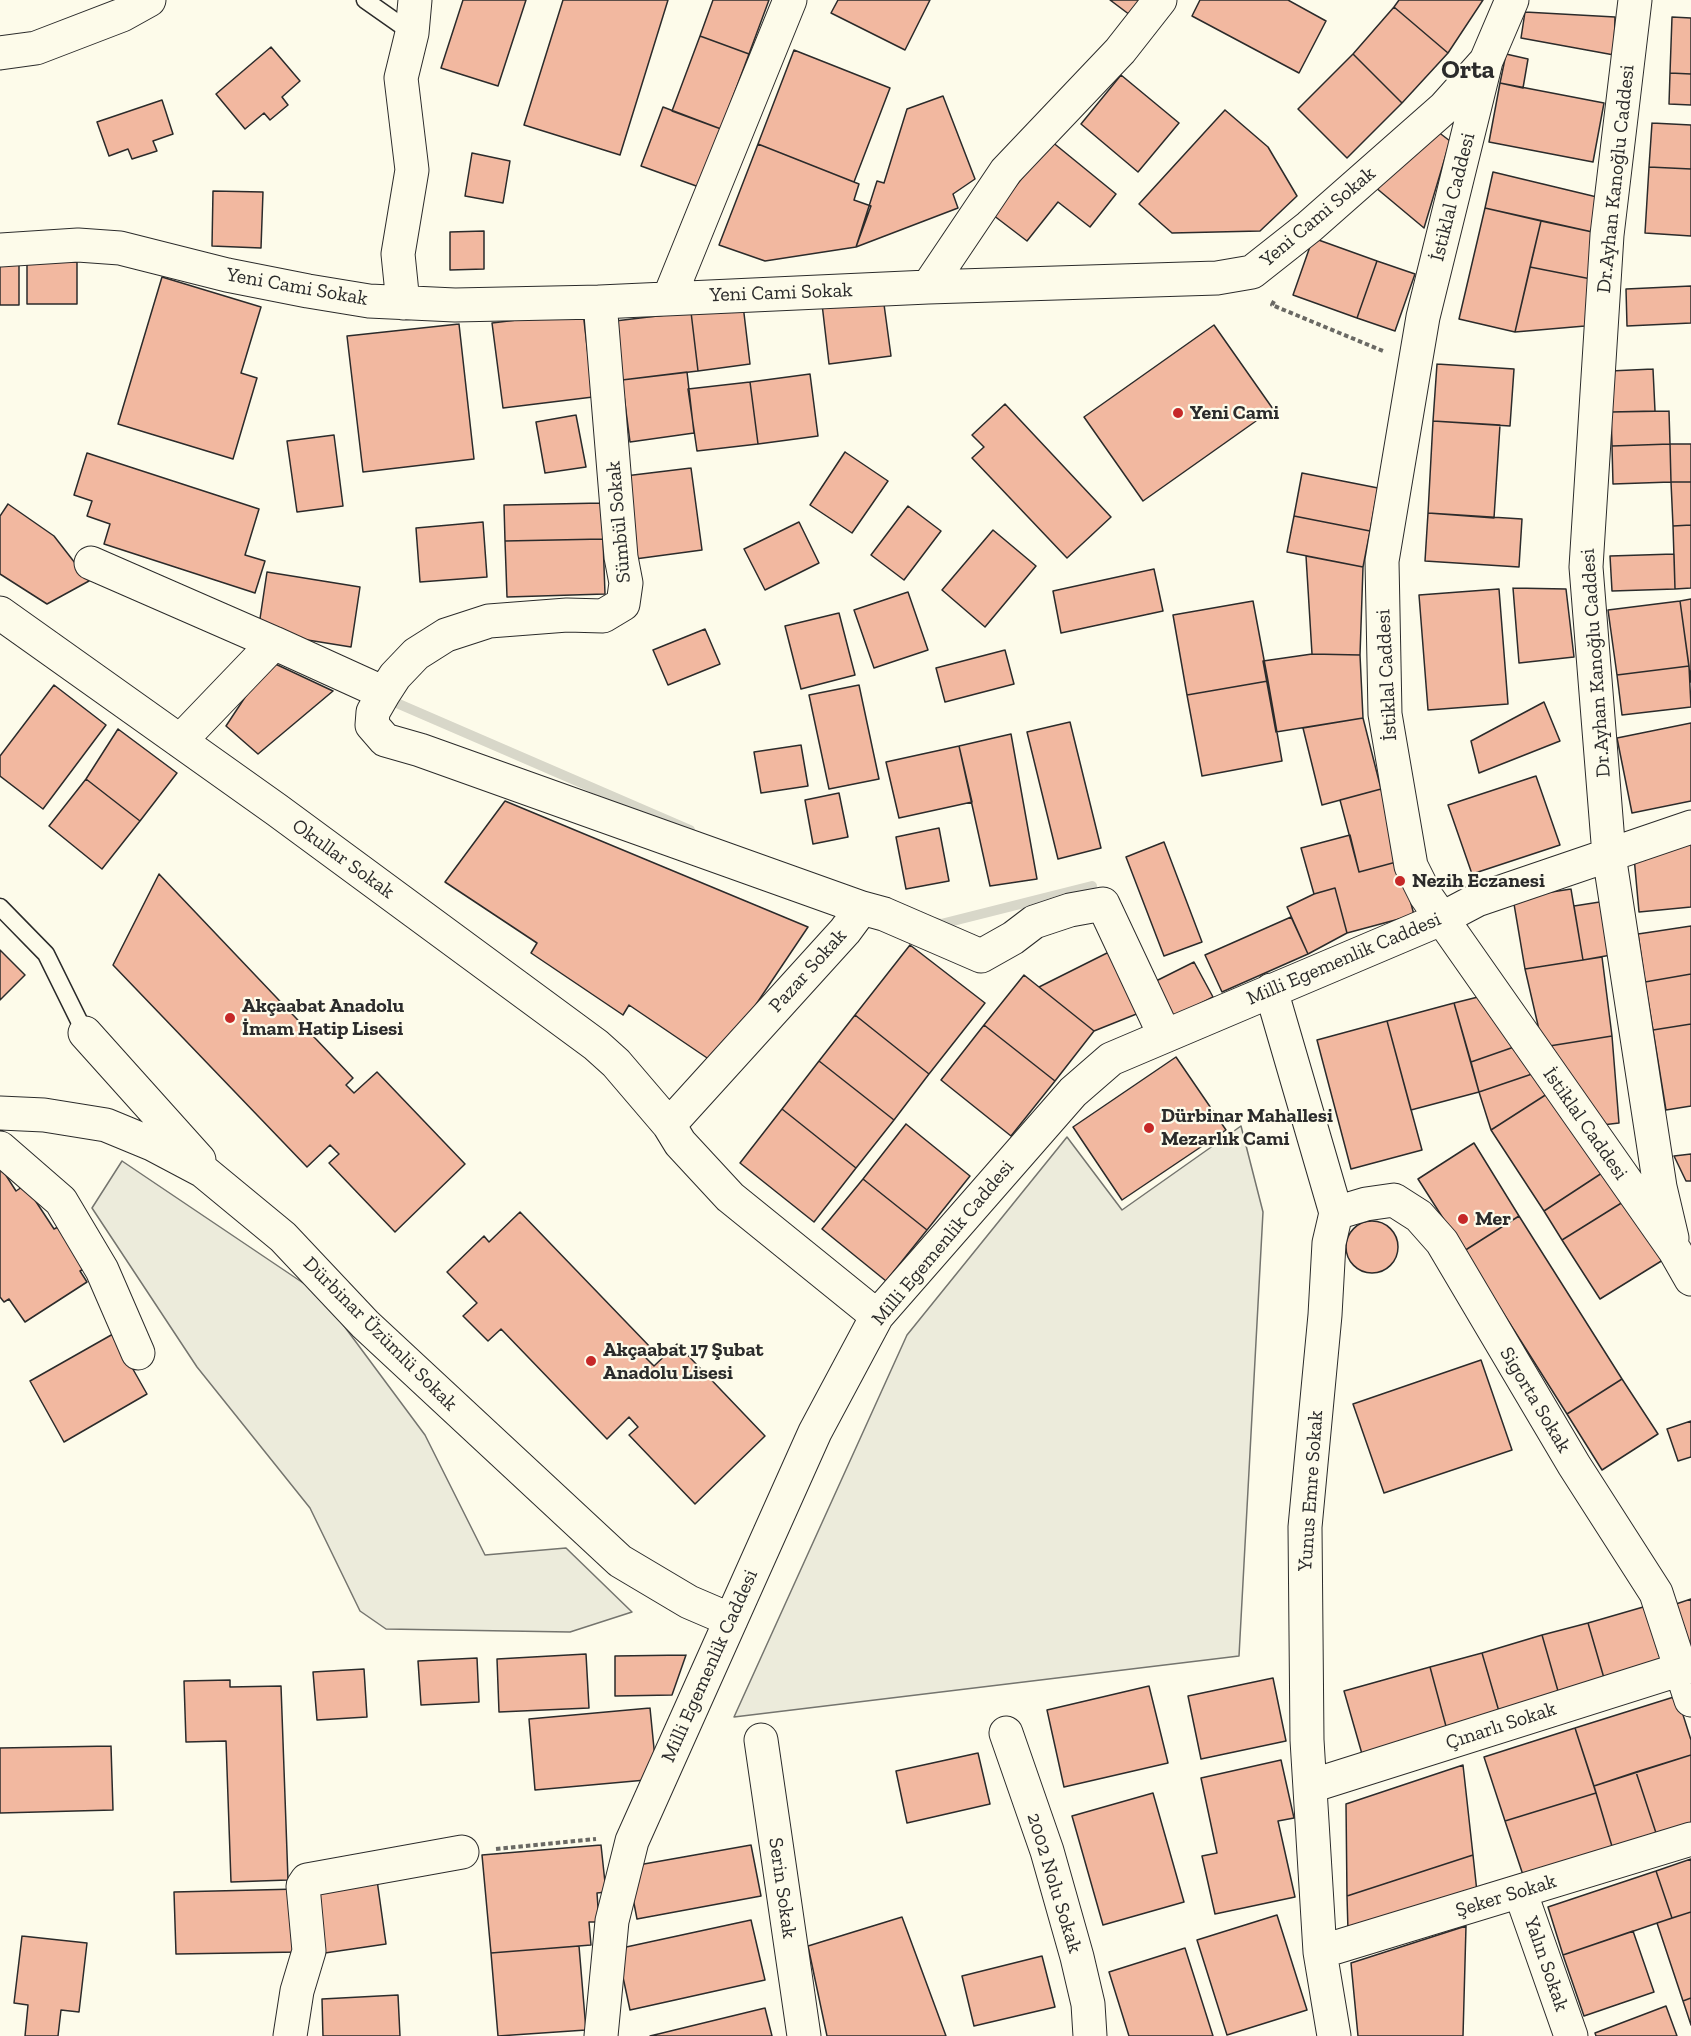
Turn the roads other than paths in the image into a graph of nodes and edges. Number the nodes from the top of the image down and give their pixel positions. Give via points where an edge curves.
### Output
1 (149, 0) edge
2 (365, 0) edge
3 (415, 0) edge
4 (790, 0) edge
5 (1160, 0) edge
6 (1512, 0) edge
7 (1635, 0) edge
8 (412, 33) junction
9 (0, 53) edge
10 (1486, 61) junction
11 (0, 250) edge
12 (928, 287) junction
13 (669, 298) junction
14 (600, 302) junction
15 (403, 303) junction
16 (91, 563) dead end
17 (0, 612) edge
18 (274, 643) junction
19 (379, 703) junction
20 (180, 741) junction
21 (1691, 827) edge
22 (1609, 855) junction
23 (0, 907) edge
24 (862, 908) junction
25 (1441, 919) junction
26 (1270, 990) junction
27 (85, 1033) joint
28 (1165, 1036) junction
29 (0, 1113) edge
30 (669, 1125) junction
31 (0, 1148) edge
32 (226, 1190) junction
33 (1336, 1213) junction
34 (1675, 1251) junction
35 (1691, 1279) edge
36 (877, 1316) junction
37 (138, 1353) dead end
38 (731, 1620) junction
39 (1686, 1668) edge
40 (1691, 1700) edge
41 (1006, 1733) dead end
42 (761, 1740) dead end
43 (1311, 1786) junction
44 (1691, 1839) edge
45 (462, 1852) road end
46 (1520, 1892) junction
47 (1320, 1952) junction
48 (290, 2036) edge
49 (601, 2036) edge
50 (804, 2036) edge
51 (1090, 2036) edge
52 (1334, 2036) edge
53 (1571, 2036) edge

1 - 9 street via 122,15 36,48
2 - 8 lane
3 - 8 street
4 - 13 street
5 - 12 street via 1120,51 1006,171
6 - 10 street, İstiklal Caddesi
7 - 22 street, Dr.Ayhan Kanoğlu Caddesi via 1607,235 1586,567
8 - 15 street via 401,78 412,170 398,254
10 - 12 street, Yeni Cami Sokak via 1444,108 1252,272 1217,278
10 - 25 street, İstiklal Caddesi via 1423,317 1382,561 1385,714 1411,866
11 - 15 street, Yeni Cami Sokak via 78,245 120,248 308,291
12 - 13 street, Yeni Cami Sokak
13 - 14 street, Yeni Cami Sokak
14 - 15 street, Yeni Cami Sokak
14 - 19 street, Sümbül Sokak via 626,583 623,604 603,616 489,621 446,635 416,654 394,676
16 - 18 street
17 - 20 street, Okullar Sokak
18 - 19 street
18 - 20 street
19 - 24 street via 372,725 385,740
20 - 30 street, Okullar Sokak via 596,1045
21 - 22 street, Milli Egemenlik Caddesi
22 - 25 street, Milli Egemenlik Caddesi via 1477,900
22 - 34 street, Dr.Ayhan Kanoğlu Caddesi via 1660,1187
23 - 27 lane via 46,954
24 - 28 street via 981,956 1034,922 1103,904
24 - 30 street, Pazar Sokak
25 - 26 street, Milli Egemenlik Caddesi
25 - 34 street, İstiklal Caddesi
26 - 28 street, Milli Egemenlik Caddesi
26 - 33 street, Yunus Emre Sokak
27 - 32 street
28 - 36 street, Milli Egemenlik Caddesi via 1111,1059 1073,1092
29 - 32 street, Dürbinar Üzümlü Sokak via 106,1125 203,1171
30 - 36 street via 680,1143 730,1197
31 - 37 street via 61,1201 102,1270
32 - 38 street, Dürbinar Üzümlü Sokak via 283,1237 365,1324 620,1561 689,1602
33 - 39 street, Sigorta Sokak via 1394,1200 1419,1216 1442,1242 1568,1456 1656,1593
33 - 43 street, Yunus Emre Sokak via 1329,1243 1305,1527
34 - 35 street, İstiklal Caddesi
36 - 38 street, Milli Egemenlik Caddesi via 815,1432
38 - 49 street, Milli Egemenlik Caddesi via 635,1835 612,1922
39 - 40 street
39 - 43 street, Çınarlı Sokak
41 - 51 street, 2002 Nolu Sokak via 1047,1851 1077,1957 1088,2004
42 - 50 street, Serin Sokak
43 - 47 street, Yunus Emre Sokak
44 - 46 street, Şeker Sokak
45 - 48 street via 308,1880 303,1886 309,1951
46 - 47 street, Şeker Sokak
46 - 53 street, Yalın Sokak
47 - 52 street, Yunus Emre Sokak

